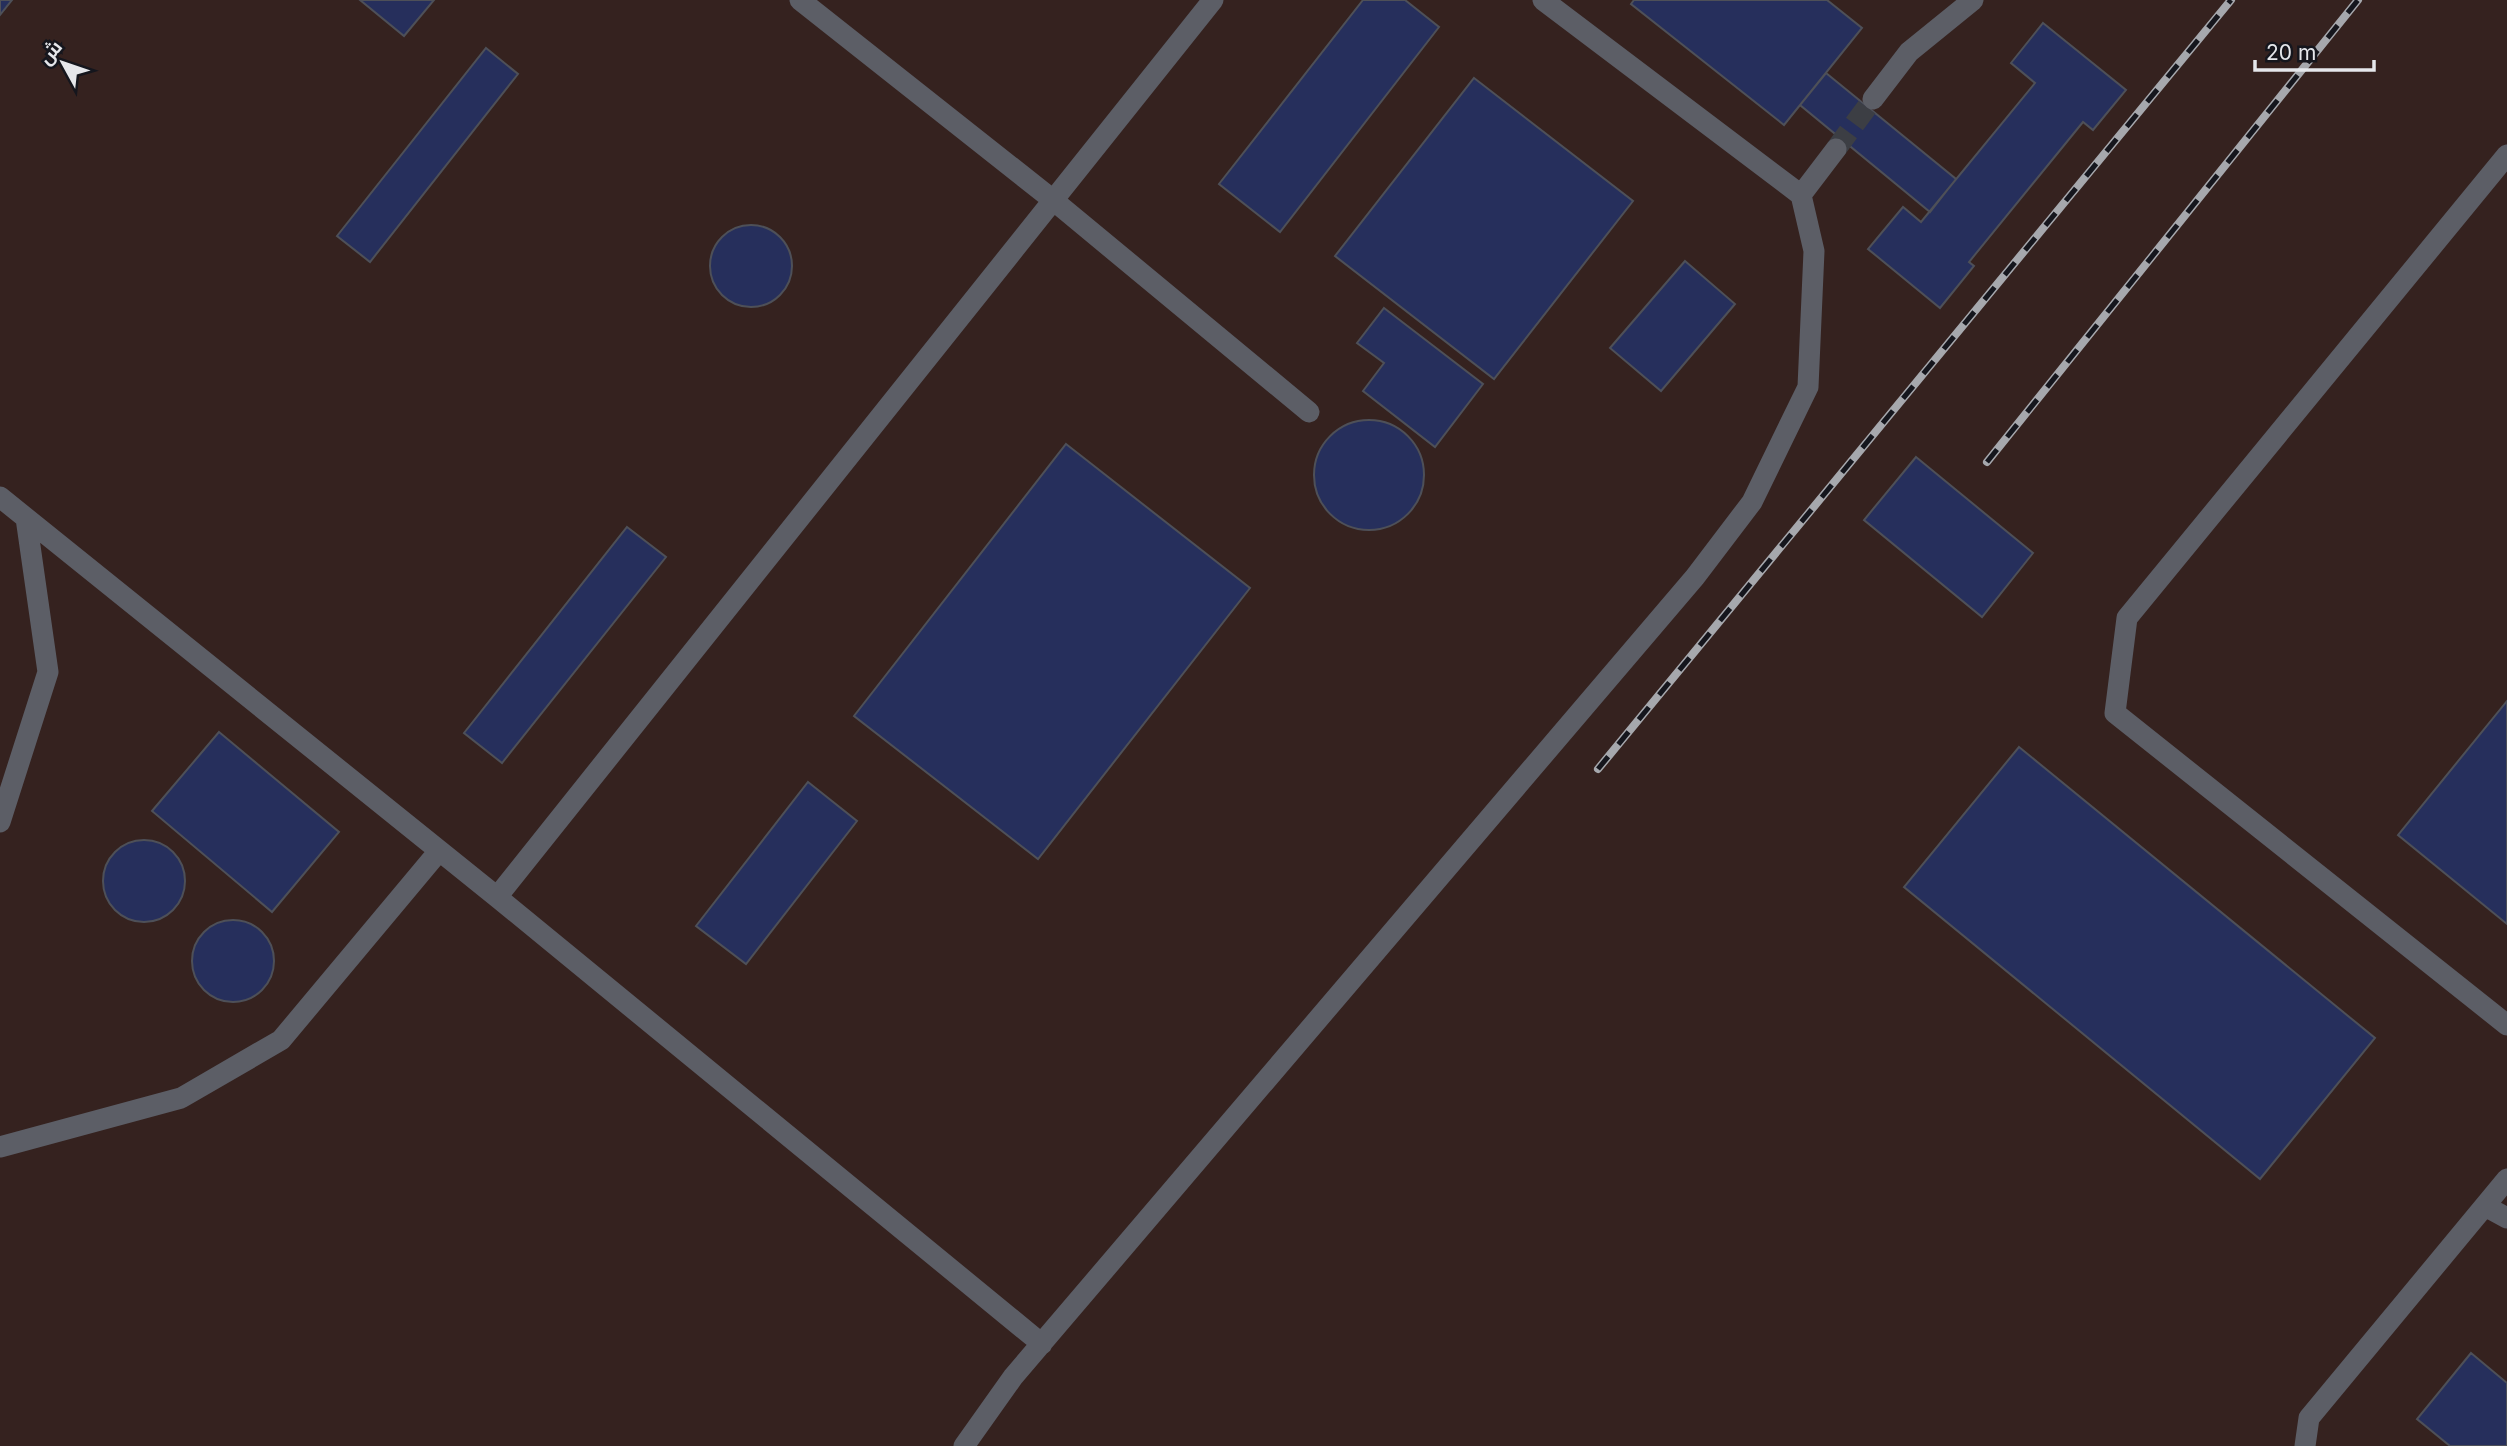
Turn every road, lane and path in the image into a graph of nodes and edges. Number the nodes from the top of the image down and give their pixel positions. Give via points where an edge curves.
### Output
1 (800, 0) edge
2 (1213, 0) edge
3 (1543, 0) edge
4 (1973, 0) edge
5 (1873, 99) tunnel mouth
6 (1836, 149) tunnel mouth
7 (2507, 155) edge
8 (1801, 195) junction
9 (1053, 200) junction
10 (1309, 412) dead end
11 (0, 497) edge
12 (26, 518) junction
13 (0, 822) edge
14 (439, 851) junction
15 (497, 897) junction
16 (2507, 1026) edge
17 (0, 1147) edge
18 (2507, 1179) edge
19 (2485, 1206) junction
20 (2507, 1218) edge
21 (1042, 1343) junction
22 (964, 1446) edge
23 (2305, 1446) edge

1 - 9 lane
2 - 9 lane
3 - 8 lane
4 - 5 lane via 1909,52
6 - 8 lane
7 - 16 lane via 2127,618 2115,713
8 - 21 lane via 1814,251 1808,387 1752,502 1695,577
9 - 10 lane
9 - 15 lane
11 - 12 lane
12 - 13 lane via 48,672
12 - 14 lane
14 - 15 lane
14 - 17 lane via 281,1040 181,1098
15 - 21 lane
18 - 19 lane
19 - 20 lane
19 - 23 lane via 2309,1418
21 - 22 lane

